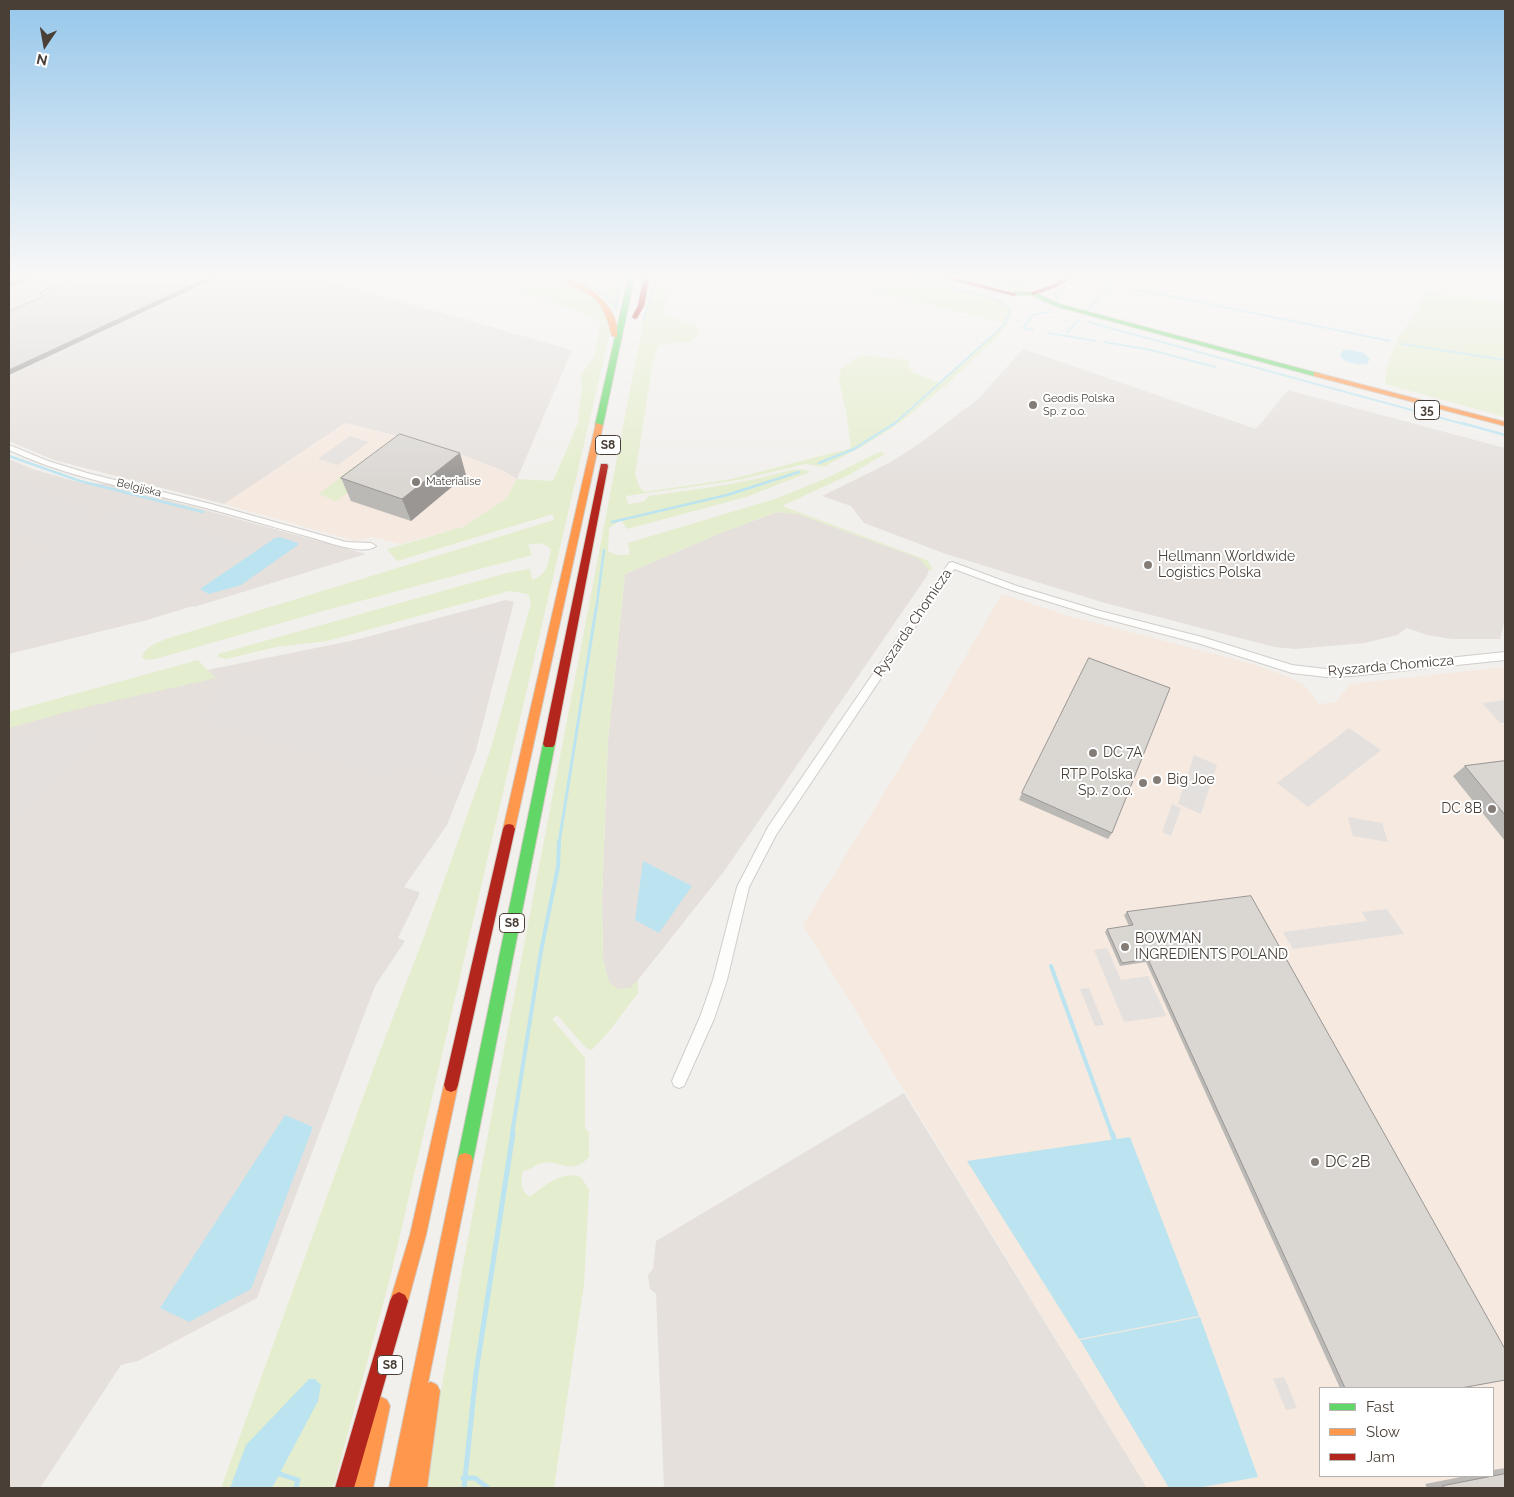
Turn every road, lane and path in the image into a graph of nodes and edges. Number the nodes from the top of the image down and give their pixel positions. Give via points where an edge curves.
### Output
1 (616, 345) edge
2 (1199, 345) edge
3 (1207, 345) edge
4 (1505, 424) edge
5 (1505, 431) edge
6 (9, 447) edge
7 (606, 458) dead end
8 (371, 546) dead end
9 (1505, 656) edge
10 (679, 1081) dead end
11 (416, 1243) junction
12 (443, 1273) junction
13 (344, 1488) edge
14 (363, 1488) edge
15 (398, 1488) edge
16 (418, 1488) edge

1 - 11 main road, S8
2 - 5 main road, 35
3 - 4 main road, 35
6 - 8 street, Belgijska via 91,476 346,545
7 - 12 main road, S8
9 - 10 street, Ryszarda Chomicza via 1352,672 1292,669 1098,614 952,565 772,831 753,865 743,887 707,1019
11 - 13 main road
11 - 14 main road, S8
12 - 15 main road, S8
12 - 16 main road

